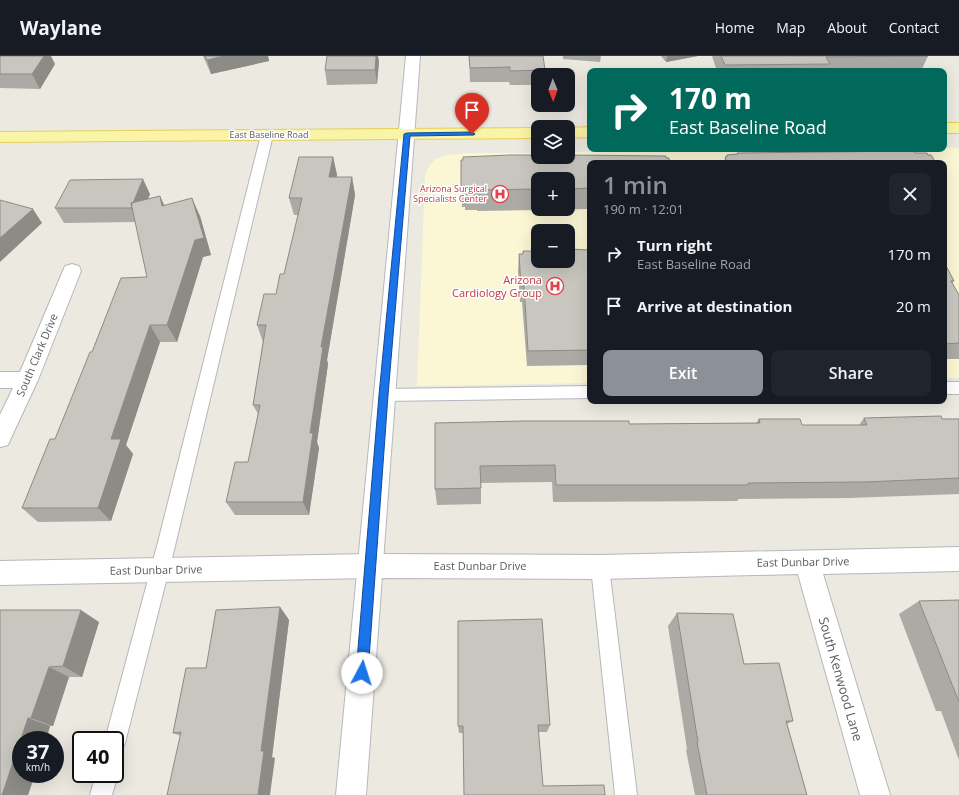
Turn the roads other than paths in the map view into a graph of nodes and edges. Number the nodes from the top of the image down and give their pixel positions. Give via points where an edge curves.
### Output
1 (413, 56) edge
2 (947, 128) edge
3 (959, 128) edge
4 (575, 132) edge
5 (587, 132) edge
6 (531, 133) edge
7 (407, 134) junction
8 (267, 135) junction
9 (0, 137) edge
10 (72, 270) dead end
11 (0, 380) edge
12 (27, 380) junction
13 (947, 388) edge
14 (959, 388) edge
15 (587, 392) edge
16 (384, 395) junction
17 (0, 438) edge
18 (959, 559) edge
19 (807, 562) junction
20 (371, 566) junction
21 (600, 567) junction
22 (160, 570) junction
23 (0, 573) edge
24 (118, 731) edge
25 (104, 783) edge
26 (101, 795) edge
27 (351, 795) edge
28 (626, 795) edge
29 (875, 795) edge

1 - 7 street
2 - 3 main road
4 - 5 main road
6 - 7 main road, East Baseline Road
7 - 8 main road, East Baseline Road
7 - 16 street
8 - 9 main road, East Baseline Road
8 - 22 lane
10 - 12 street, South Clark Drive
11 - 12 street
12 - 17 street, South Clark Drive
13 - 14 lane
15 - 16 lane
16 - 20 street
18 - 19 street, East Dunbar Drive
19 - 21 street, East Dunbar Drive
19 - 29 street, South Kenwood Lane
20 - 21 street, East Dunbar Drive
20 - 22 street, East Dunbar Drive
20 - 27 street
21 - 28 lane
22 - 23 street, East Dunbar Drive
22 - 24 lane
25 - 26 lane

